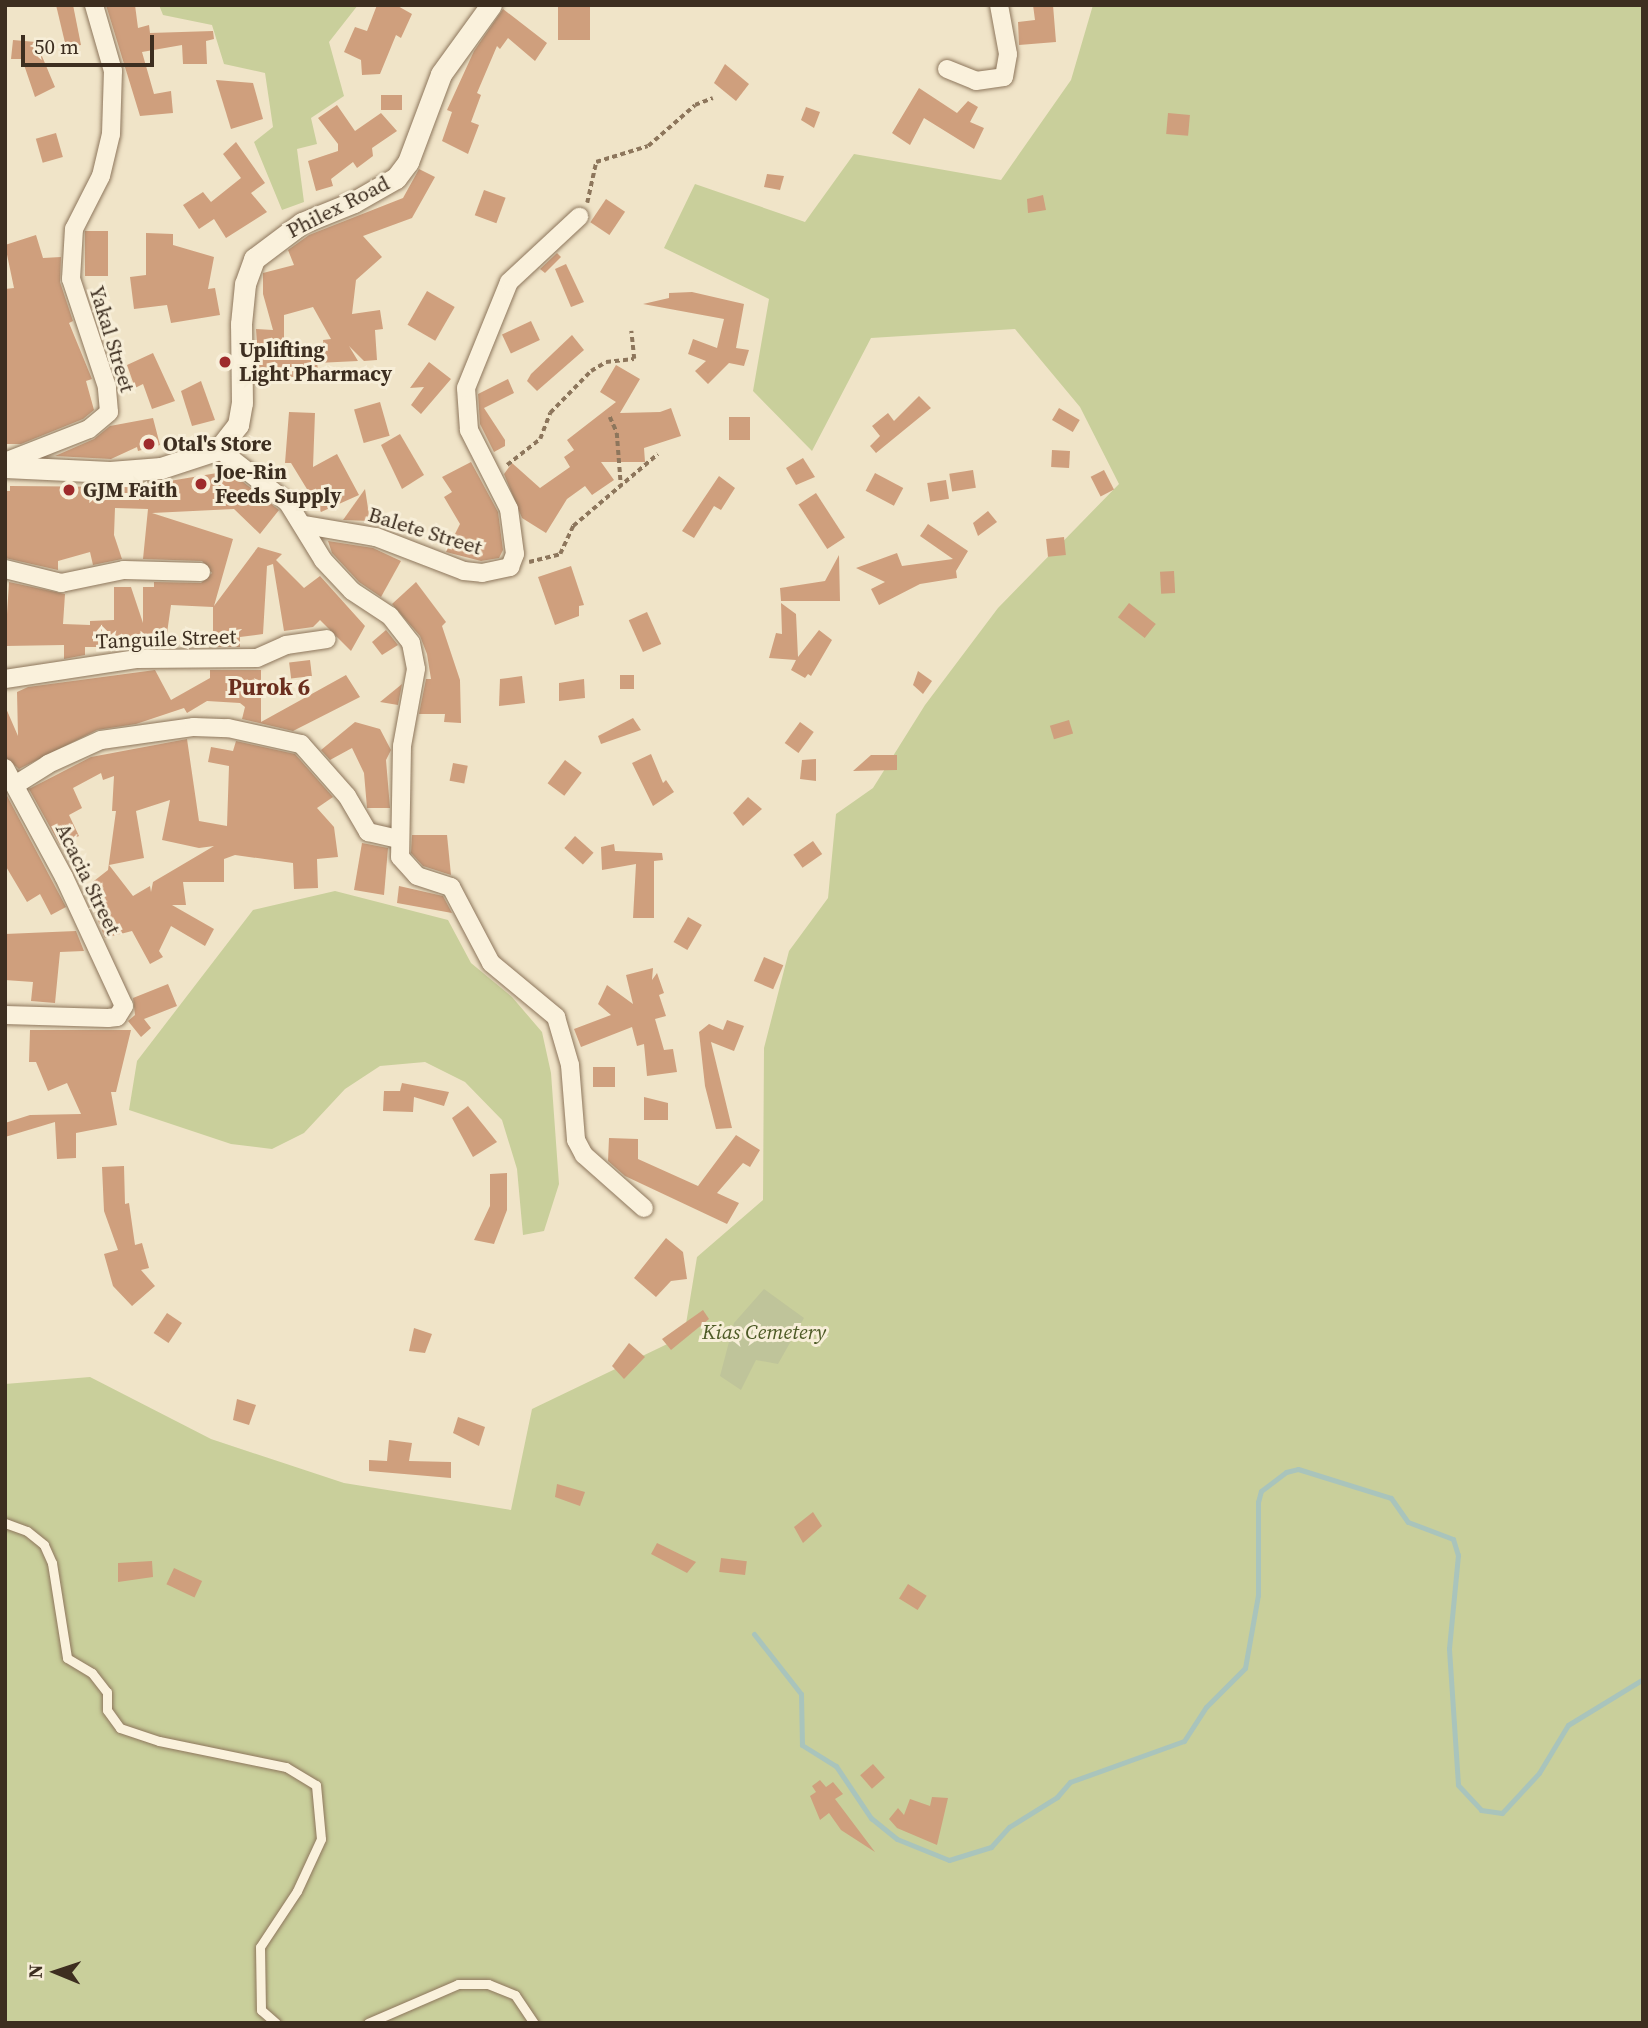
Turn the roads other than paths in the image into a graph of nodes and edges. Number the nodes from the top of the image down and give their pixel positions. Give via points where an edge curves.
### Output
1 (94, 5) edge
2 (491, 5) edge
3 (999, 5) edge
4 (947, 69) dead end
5 (579, 217) road end
6 (219, 449) junction
7 (5, 461) edge
8 (5, 467) edge
9 (305, 526) junction
10 (5, 569) edge
11 (201, 572) dead end
12 (327, 639) dead end
13 (5, 679) edge
14 (5, 768) edge
15 (15, 785) junction
16 (398, 839) junction
17 (5, 1015) edge
18 (644, 1208) dead end
19 (5, 1523) edge
20 (276, 2023) edge
21 (368, 2023) edge
22 (534, 2023) edge

1 - 7 street, Yakal Street via 113,71 111,134 101,176 74,229 71,279 107,387 109,412 89,429
2 - 6 street, Philex Road via 441,74 408,162 396,178 302,223 254,259 245,285 241,324 242,403 237,425
3 - 4 street via 1008,54 1004,77 976,81
5 - 9 street, Balete Street via 509,282 469,377 465,405 469,430 509,509 515,554 510,566 482,573 464,571 376,537
6 - 8 street via 161,468 110,472
6 - 9 street via 288,503
9 - 16 street via 323,560 352,591 390,616 416,656 402,746
10 - 11 street via 61,583 124,570
12 - 13 street, Tanguile Street via 286,645 257,658 137,659
14 - 15 street, Acacia Street
15 - 16 street via 101,740 194,727 228,728 301,744 347,796 368,832
15 - 17 street, Acacia Street via 64,877 123,1012 108,1018
16 - 18 street via 406,867 455,892 491,963 556,1017 570,1065 576,1140 584,1155
19 - 20 lane via 27,1531 44,1545 52,1563 67,1658 92,1672 107,1692 107,1710 120,1728 159,1741 286,1767 316,1785 321,1839 297,1891 260,1947 261,2010
21 - 22 lane via 458,1984 488,1984 515,1995

